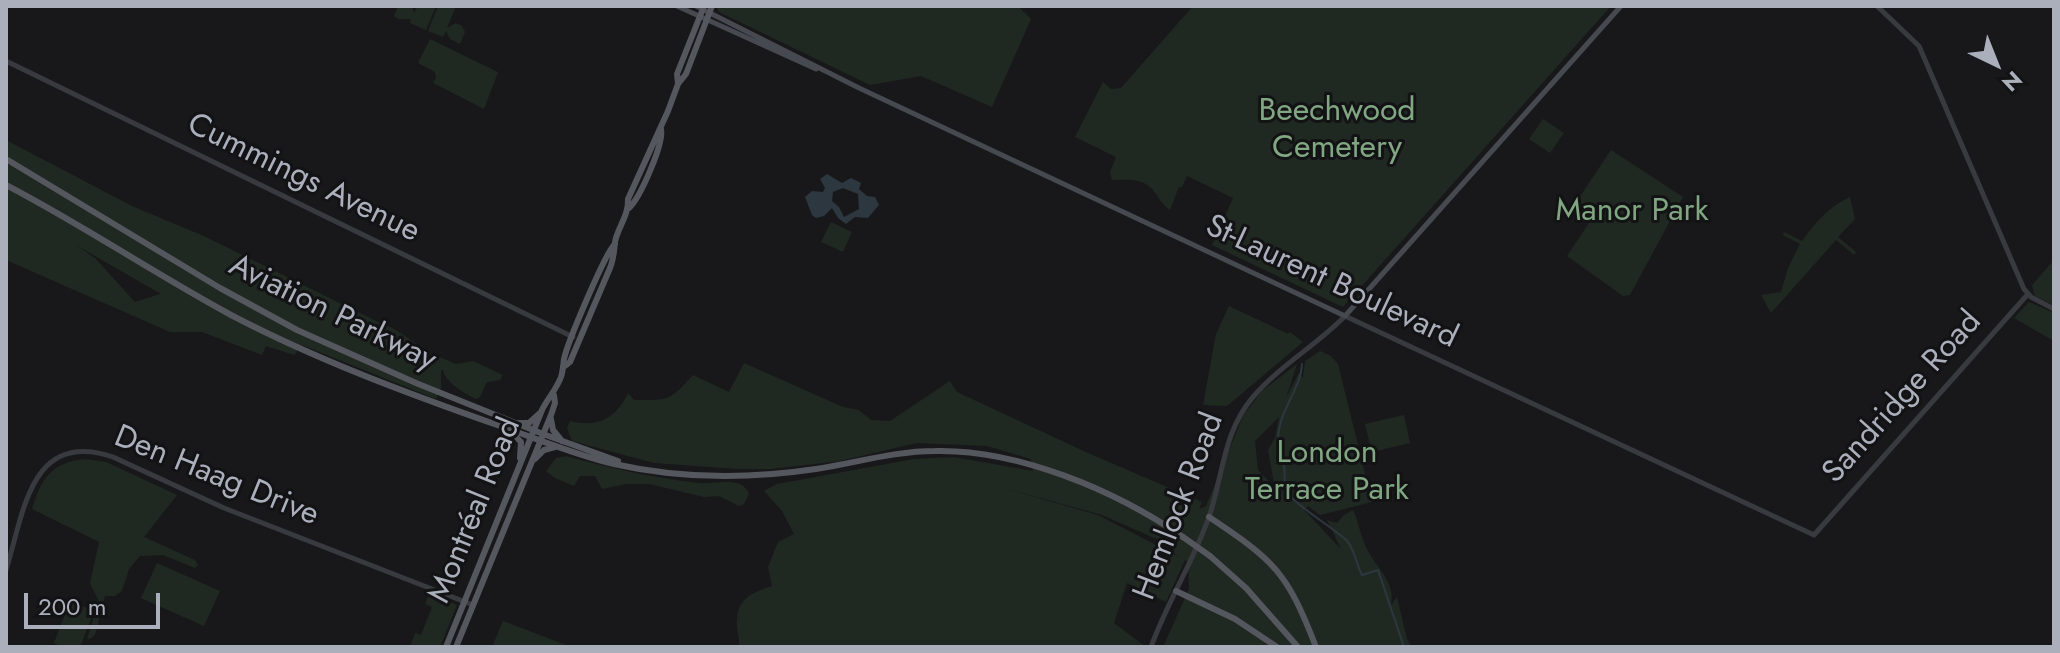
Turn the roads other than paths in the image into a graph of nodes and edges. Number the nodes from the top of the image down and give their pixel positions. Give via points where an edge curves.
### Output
1 (677, 6) edge
2 (1621, 6) edge
3 (1877, 6) edge
4 (704, 11) edge
5 (6, 61) edge
6 (6, 159) edge
7 (6, 185) edge
8 (2028, 294) junction
9 (2054, 309) edge
10 (1345, 316) junction
11 (297, 330) junction
12 (576, 339) junction
13 (290, 344) junction
14 (554, 395) junction
15 (542, 410) junction
16 (551, 415) junction
17 (514, 422) junction
18 (502, 426) junction
19 (532, 434) junction
20 (542, 438) junction
21 (565, 443) junction
22 (558, 447) junction
23 (530, 465) junction
24 (656, 471) junction
25 (516, 475) junction
26 (1209, 517) junction
27 (1814, 535) joint
28 (6, 570) edge
29 (1176, 591) junction
30 (465, 601) junction
31 (473, 605) junction
32 (446, 647) edge
33 (456, 647) edge
34 (1151, 647) edge
35 (1277, 647) edge
36 (1298, 647) edge
37 (1316, 647) edge

1 - 4 main road, St-Laurent Boulevard
2 - 10 main road, Hemlock Road
3 - 8 street via 1919,46
4 - 10 main road, St-Laurent Boulevard
4 - 12 main road, Montréal Road via 686,74 628,199 629,208
5 - 12 street, Cummings Avenue
6 - 11 main road, Aviation Parkway
7 - 13 main road, Aviation Parkway
8 - 9 street
8 - 27 street, Sandridge Road
10 - 26 street, Hemlock Road via 1267,382 1239,416
10 - 27 street, St-Laurent Boulevard
11 - 13 main road
11 - 17 main road, Aviation Parkway
12 - 14 main road, Montréal Road
13 - 18 main road, Aviation Parkway
14 - 15 main road, Montréal Road
14 - 16 main road, Montréal Road
15 - 17 main road via 529,423
15 - 19 main road, Montréal Road
16 - 20 main road, Montréal Road
16 - 21 main road via 553,430
17 - 19 main road, Aviation Parkway
18 - 19 main road, Aviation Parkway
18 - 25 main road via 521,442
19 - 20 main road, Aviation Parkway
19 - 25 main road, Montréal Road
20 - 21 main road, Aviation Parkway
20 - 22 main road, Aviation Parkway
20 - 23 main road, Montréal Road
21 - 24 main road, Aviation Parkway
22 - 23 main road via 544,450
22 - 24 main road, Aviation Parkway
23 - 31 main road, Montréal Road
24 - 36 main road, Aviation Parkway, bridge via 758,475 939,451 1019,462 1089,487 1183,537 1246,588
25 - 30 main road, Montréal Road
26 - 29 street, Hemlock Road
26 - 37 main road via 1282,574
28 - 30 street, Den Haag Drive via 38,473 66,454 96,452 224,508
29 - 34 street, Hemlock Road
29 - 35 main road via 1235,619
30 - 31 street, Den Haag Drive
30 - 32 main road, Montréal Road
31 - 33 main road, Montréal Road

